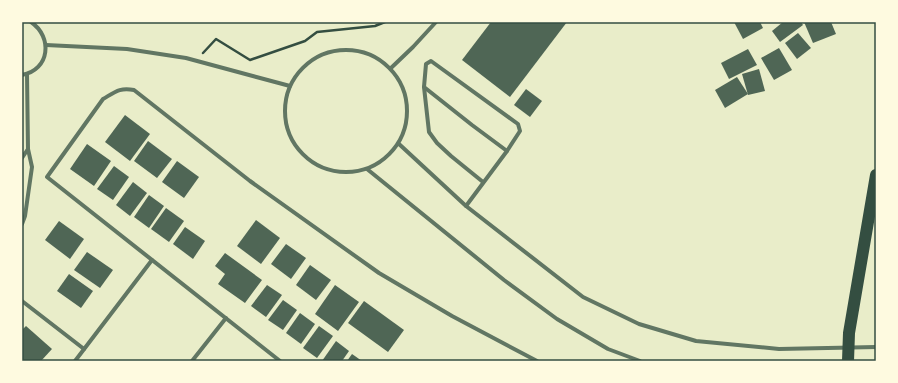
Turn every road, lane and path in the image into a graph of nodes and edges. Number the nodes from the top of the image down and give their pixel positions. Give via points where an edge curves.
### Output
1 (31, 22) edge
2 (385, 22) edge
3 (436, 22) edge
4 (46, 45) junction
5 (195, 61) junction
6 (391, 68) junction
7 (24, 74) edge
8 (290, 86) junction
9 (424, 87) junction
10 (399, 144) junction
11 (28, 149) junction
12 (507, 151) junction
13 (22, 158) edge
14 (367, 169) junction
15 (876, 175) edge
16 (483, 182) junction
17 (466, 206) junction
18 (22, 224) edge
19 (152, 260) junction
20 (22, 301) edge
21 (226, 318) junction
22 (876, 347) edge
23 (84, 349) junction
24 (76, 361) edge
25 (192, 361) edge
26 (280, 361) edge
27 (537, 361) edge
28 (640, 361) edge
29 (848, 361) edge

1 - 4 street via 39,28
2 - 5 path via 375,26 317,32 305,41 250,60 216,39
3 - 6 street
4 - 5 street via 127,49
4 - 7 street via 41,63 35,70
5 - 8 street
6 - 8 street via 375,56 356,49 335,49 316,56 300,69
6 - 10 street via 403,85 408,105 407,125
7 - 11 street
8 - 14 street via 285,106 287,126 295,145 309,160 327,169 347,173
9 - 12 street
9 - 12 street via 426,64 431,61 518,124 520,131
9 - 16 street via 429,132 451,156
10 - 14 street via 385,159
10 - 17 street
11 - 13 street
11 - 18 street via 32,167
12 - 16 street
14 - 28 street via 556,319 608,349
15 - 29 highway via 849,333
16 - 17 street
17 - 22 street via 583,297 639,324 696,341 779,349
19 - 21 street
19 - 23 street
19 - 27 street via 47,177 103,99 124,88 134,90 250,181 379,273 452,316
20 - 23 street
21 - 25 street
21 - 26 street
23 - 24 street

